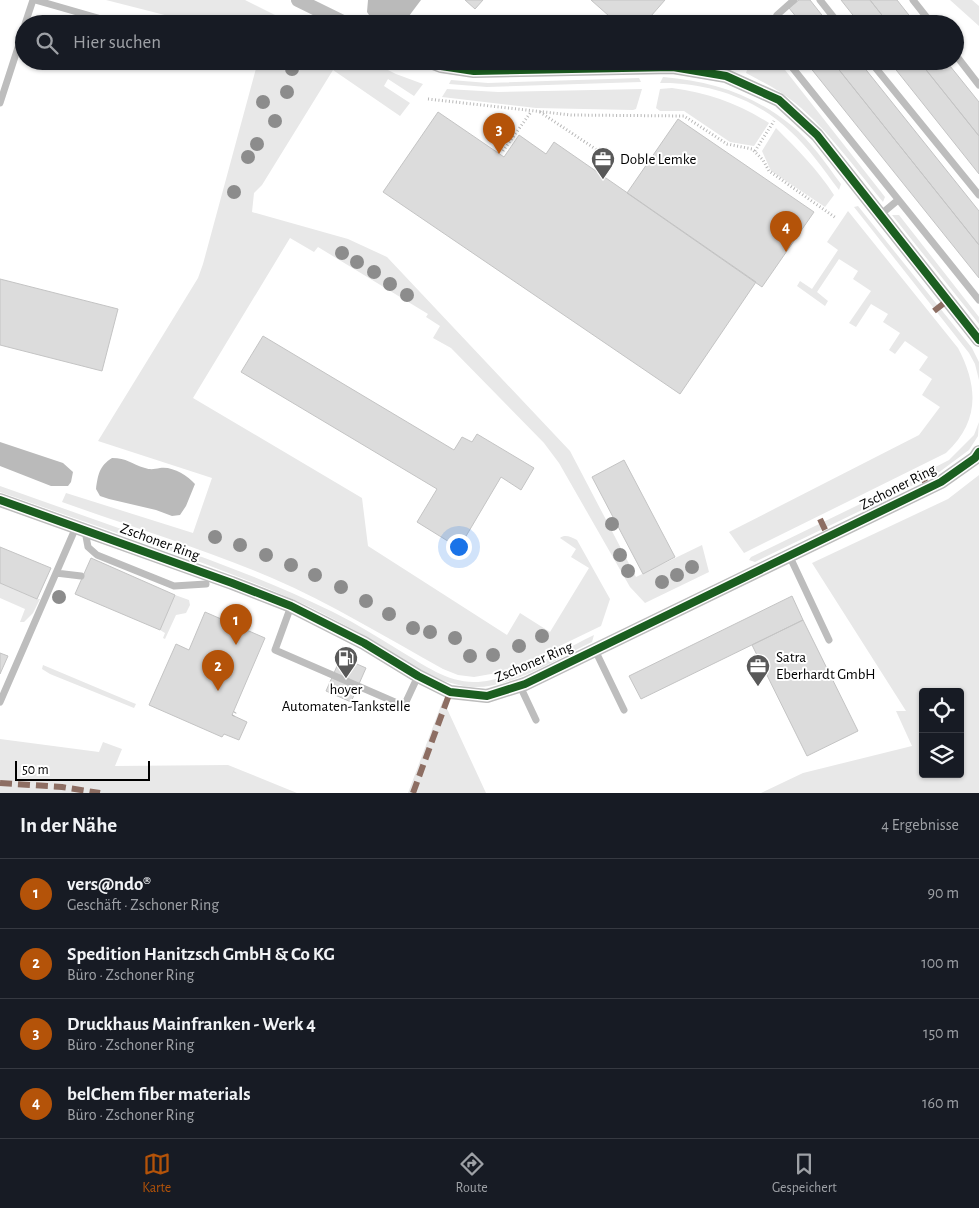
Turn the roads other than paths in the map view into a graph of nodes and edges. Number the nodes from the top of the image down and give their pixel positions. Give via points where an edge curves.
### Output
1 (34, 0) edge
2 (298, 0) edge
3 (794, 0) edge
4 (820, 0) edge
5 (913, 0) edge
6 (320, 4) edge
7 (28, 15) edge
8 (87, 15) edge
9 (335, 15) edge
10 (777, 15) edge
11 (832, 15) edge
12 (925, 15) edge
13 (15, 54) edge
14 (964, 66) edge
15 (467, 70) edge
16 (524, 70) edge
17 (691, 70) edge
18 (793, 70) edge
19 (877, 70) edge
20 (979, 85) edge
21 (2, 91) edge
22 (0, 103) edge
23 (979, 195) edge
24 (898, 200) junction
25 (879, 215) junction
26 (979, 300) edge
27 (979, 340) edge
28 (979, 452) edge
29 (0, 500) edge
30 (81, 529) junction
31 (789, 555) junction
32 (56, 573) junction
33 (81, 576) dead end
34 (206, 584) dead end
35 (291, 606) junction
36 (830, 640) dead end
37 (595, 650) junction
38 (418, 676) junction
39 (520, 686) junction
40 (0, 702) edge
41 (624, 710) dead end
42 (536, 720) dead end

1 - 7 lane
1 - 8 lane
2 - 6 street
3 - 10 lane
4 - 11 lane
5 - 12 lane
6 - 9 street
13 - 21 lane
14 - 20 lane
15 - 16 street
17 - 25 street via 726,76 779,100 817,135
18 - 24 lane
19 - 23 lane
21 - 22 lane
24 - 25 lane
24 - 26 lane
25 - 27 street
28 - 31 street, Zschoner Ring via 941,482
29 - 30 street, Zschoner Ring
30 - 32 lane
30 - 34 lane via 88,547 97,555 174,586
30 - 35 street, Zschoner Ring
31 - 36 lane
31 - 37 street, Zschoner Ring
32 - 33 lane
32 - 40 lane
35 - 38 street, Zschoner Ring via 364,643
35 - 38 lane via 275,650 404,706
37 - 39 street, Zschoner Ring
37 - 41 lane
38 - 39 street, Zschoner Ring via 450,692 487,696
39 - 42 lane

